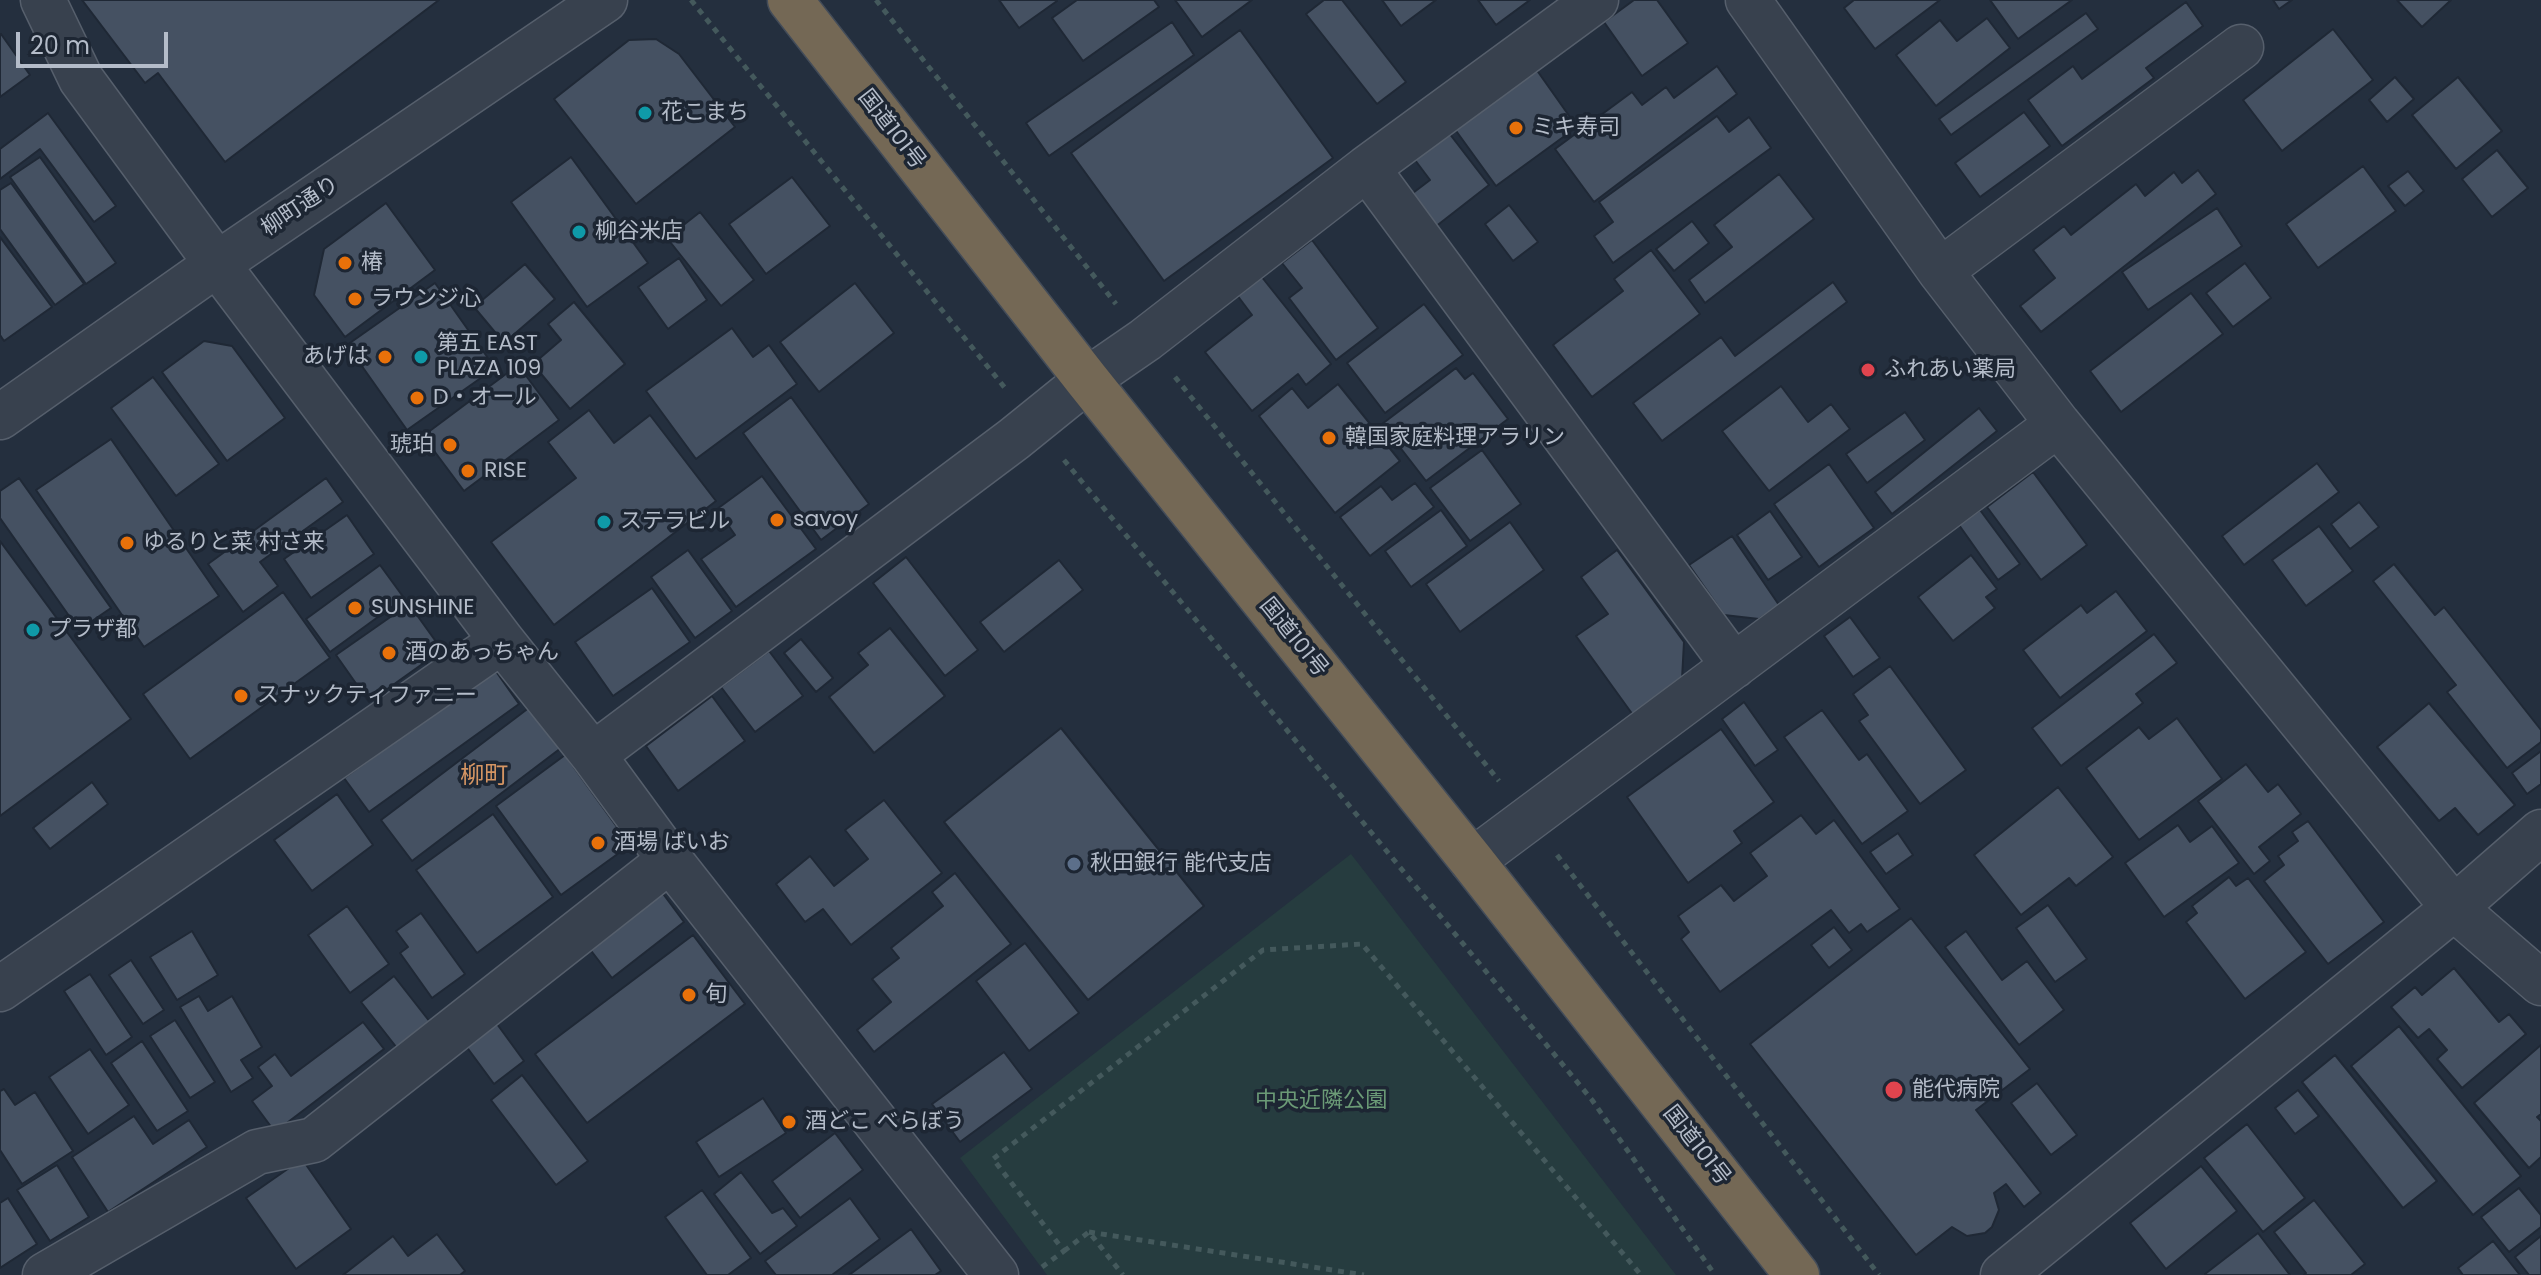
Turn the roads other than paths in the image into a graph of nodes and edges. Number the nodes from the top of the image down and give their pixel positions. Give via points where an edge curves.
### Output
1 (43, 0) edge
2 (605, 0) edge
3 (790, 0) edge
4 (1596, 0) edge
5 (1748, 0) edge
6 (2241, 47) dead end
7 (1367, 168) junction
8 (217, 264) junction
9 (1940, 271) junction
10 (1087, 380) junction
11 (0, 417) edge
12 (2058, 424) junction
13 (502, 641) junction
14 (1734, 666) junction
15 (593, 755) junction
16 (2541, 832) edge
17 (670, 860) junction
18 (1472, 861) junction
19 (2454, 908) junction
20 (2541, 983) edge
21 (0, 989) edge
22 (45, 1275) edge
23 (996, 1275) edge
24 (1797, 1275) edge
25 (2003, 1275) edge

1 - 8 street via 81,79
2 - 8 street, 柳町通り
3 - 10 highway, 国道101号
4 - 7 street
5 - 9 street
6 - 9 street
7 - 10 street
7 - 14 street
8 - 11 street, 柳町通り
8 - 13 street
9 - 12 street
10 - 15 street
10 - 18 highway, 国道101号
12 - 14 street
12 - 19 street
13 - 15 street
13 - 21 street
14 - 18 street
15 - 17 street
16 - 19 street
17 - 22 street via 314,1140 257,1152
17 - 23 street
18 - 24 highway, 国道101号
19 - 20 street
19 - 25 street

